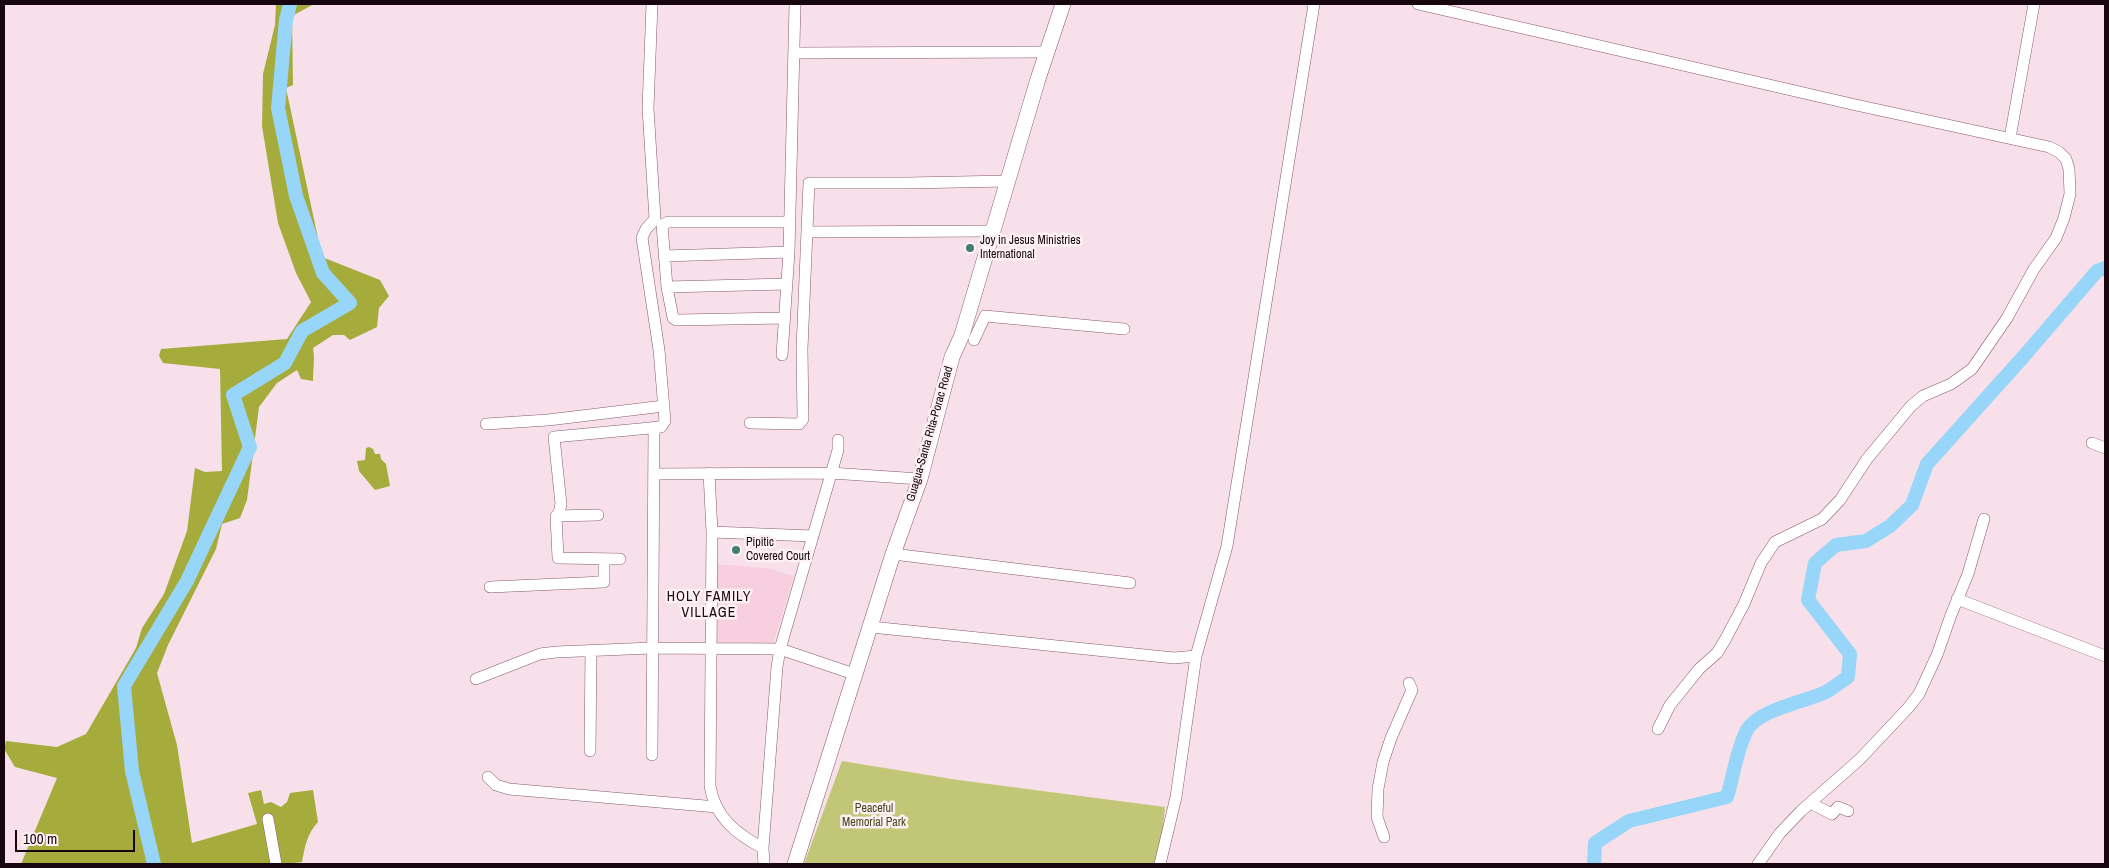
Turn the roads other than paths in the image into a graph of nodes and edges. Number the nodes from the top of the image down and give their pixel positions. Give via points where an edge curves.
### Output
1 (652, 4) edge
2 (795, 4) edge
3 (1063, 4) edge
4 (1314, 4) edge
5 (1418, 4) edge
6 (2034, 4) edge
7 (1048, 52) junction
8 (794, 53) junction
9 (2010, 138) junction
10 (1008, 181) junction
11 (789, 222) junction
12 (993, 231) junction
13 (807, 232) junction
14 (789, 252) junction
15 (664, 256) junction
16 (787, 284) junction
17 (667, 287) junction
18 (785, 318) junction
19 (1124, 329) dead end
20 (974, 340) dead end
21 (782, 355) dead end
22 (664, 406) junction
23 (750, 423) dead end
24 (486, 424) dead end
25 (654, 427) junction
26 (838, 440) dead end
27 (2092, 443) dead end
28 (2105, 448) edge
29 (709, 473) junction
30 (831, 473) junction
31 (654, 474) junction
32 (920, 478) junction
33 (598, 515) dead end
34 (556, 516) junction
35 (1984, 519) dead end
36 (712, 532) junction
37 (813, 536) junction
38 (893, 554) junction
39 (604, 559) junction
40 (620, 559) dead end
41 (1130, 583) dead end
42 (490, 587) dead end
43 (1957, 599) junction
44 (871, 627) junction
45 (652, 648) junction
46 (711, 649) junction
47 (591, 650) junction
48 (780, 650) junction
49 (1196, 656) junction
50 (2105, 656) edge
51 (854, 674) junction
52 (476, 679) dead end
53 (1409, 683) dead end
54 (1658, 729) dead end
55 (590, 751) dead end
56 (652, 755) dead end
57 (488, 777) dead end
58 (1810, 803) junction
59 (717, 807) junction
60 (1848, 810) dead end
61 (268, 819) dead end
62 (1384, 837) dead end
63 (763, 848) junction
64 (276, 864) edge
65 (764, 864) edge
66 (796, 864) edge
67 (1160, 864) edge
68 (1758, 864) edge

1 - 22 street via 648,108 656,219 642,238
2 - 8 street
3 - 7 main road, Guagua-Santa Rita-Porac Road
4 - 49 street via 1227,546
5 - 9 street
6 - 9 street
7 - 8 street
7 - 10 main road, Guagua-Santa Rita-Porac Road
8 - 11 street
9 - 54 street via 2049,147 2066,159 2070,194 2056,238 1972,369 1911,406 1867,458 1840,500 1822,518 1775,542 1763,558 1744,604 1717,653 1699,669 1670,705
10 - 12 main road, Guagua-Santa Rita-Porac Road
10 - 13 street via 808,183
11 - 14 street
11 - 15 street via 664,222
12 - 13 street
12 - 32 main road, Guagua-Santa Rita-Porac Road via 962,335 952,357
13 - 23 street via 802,422
14 - 15 street
14 - 16 street
15 - 17 street
16 - 17 street
16 - 18 street
17 - 18 street via 672,316 676,320
18 - 21 street
19 - 20 street via 986,316
22 - 24 street
22 - 25 street via 664,426
25 - 31 street
25 - 34 street via 554,437 561,504
26 - 30 street
27 - 28 street
29 - 30 street
29 - 31 street
29 - 36 street
30 - 32 street
30 - 37 street
31 - 45 street
32 - 38 main road, Guagua-Santa Rita-Porac Road
33 - 34 street
34 - 39 street via 558,558
35 - 43 street
36 - 37 street
36 - 46 street
37 - 48 street
38 - 41 street
38 - 44 main road, Guagua-Santa Rita-Porac Road
39 - 40 street
39 - 42 street via 604,582
43 - 50 street
43 - 58 street via 1937,656 1919,694 1860,759
44 - 49 street via 1174,658
44 - 51 main road, Guagua-Santa Rita-Porac Road
45 - 46 street
45 - 47 street
45 - 56 street
46 - 48 street
46 - 59 street via 710,775
47 - 52 street via 540,654
47 - 55 street
48 - 51 street
48 - 63 street via 776,667
49 - 67 street via 1176,797
51 - 66 main road, Guagua-Santa Rita-Porac Road
53 - 62 street via 1412,690 1382,762 1377,817
57 - 59 street via 496,785 509,789
58 - 60 street via 1832,814 1838,807
58 - 68 street via 1780,832
59 - 63 street via 734,830
61 - 64 street
63 - 65 street

